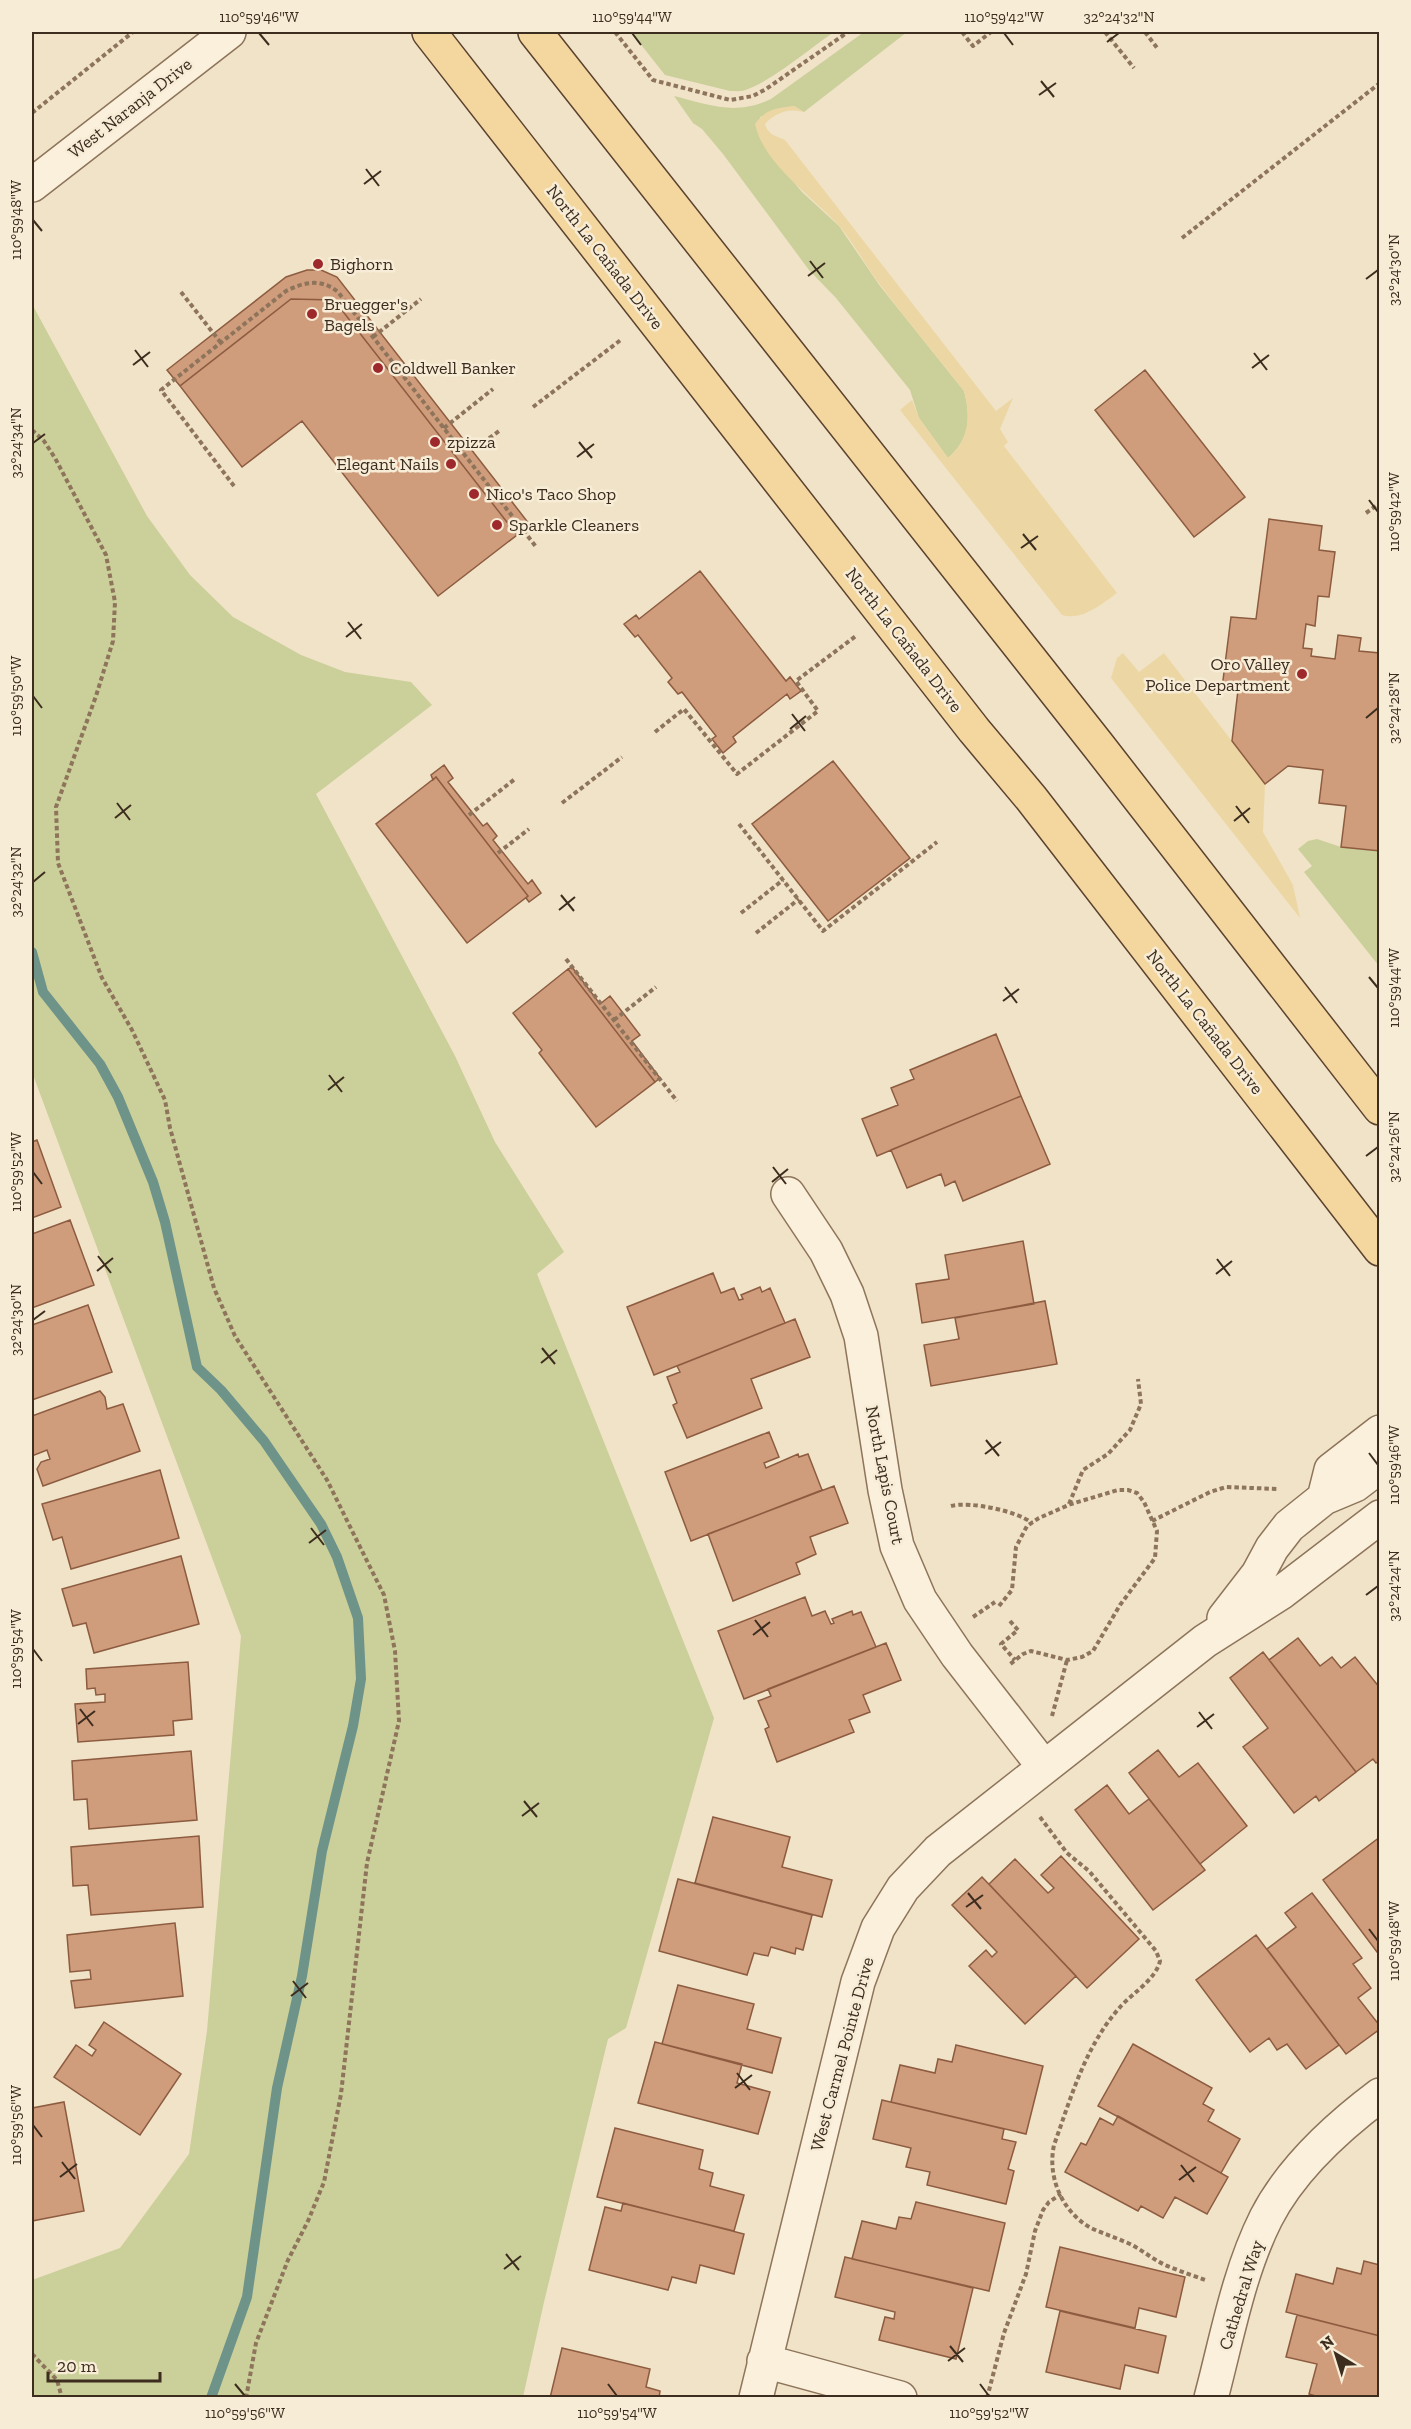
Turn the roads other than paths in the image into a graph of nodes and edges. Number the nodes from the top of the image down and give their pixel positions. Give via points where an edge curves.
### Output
1 (229, 32) edge
2 (429, 32) edge
3 (535, 32) edge
4 (32, 185) edge
5 (1380, 1108) edge
6 (788, 1194) dead end
7 (1380, 1249) edge
8 (1380, 1432) edge
9 (1380, 1466) edge
10 (1323, 1498) junction
11 (1380, 1517) edge
12 (1354, 1537) junction
13 (1205, 1641) junction
14 (1044, 1767) junction
15 (1380, 2095) edge
16 (764, 2361) junction
17 (756, 2397) edge
18 (900, 2397) edge
19 (1211, 2397) edge

1 - 4 street, West Naranja Drive
2 - 7 main road, North La Cañada Drive via 967,721 1039,807
3 - 5 main road
6 - 14 street, North Lapis Court via 826,1251 861,1335 897,1546 920,1600 957,1655
8 - 10 street via 1331,1470
9 - 10 street, West Carmel Pointe Drive via 1355,1485
10 - 12 street
10 - 13 street, West Carmel Pointe Drive via 1282,1534 1258,1574
11 - 12 street, West Carmel Pointe Drive
12 - 13 street, West Carmel Pointe Drive via 1282,1592
13 - 14 street, West Carmel Pointe Drive
14 - 16 street, West Carmel Pointe Drive via 938,1851 903,1888 878,1928 858,1982
15 - 19 street, Cathedral Way via 1318,2149 1287,2184 1266,2218 1249,2258
16 - 17 street, West Carmel Pointe Drive
16 - 18 street

